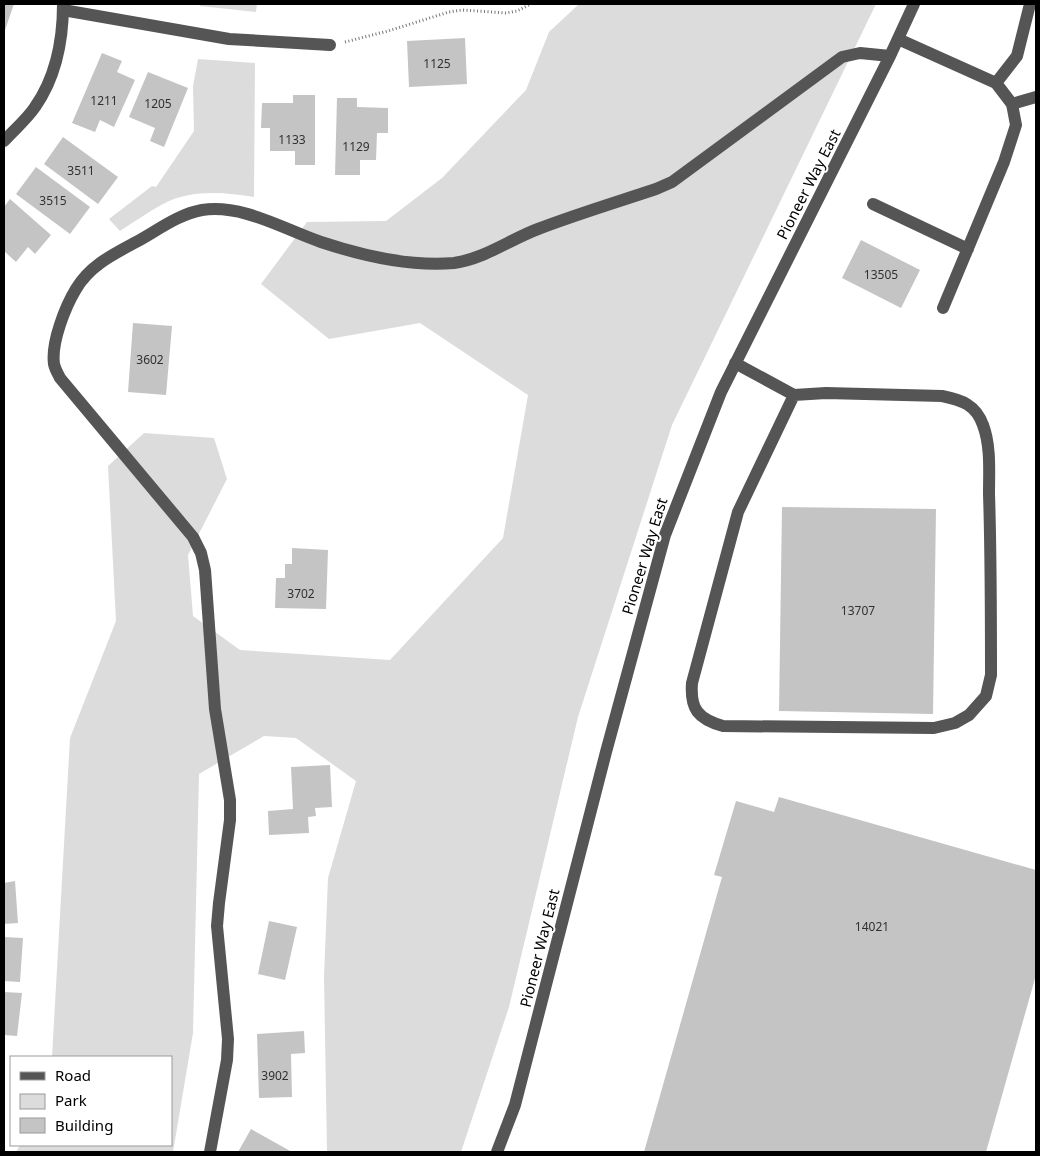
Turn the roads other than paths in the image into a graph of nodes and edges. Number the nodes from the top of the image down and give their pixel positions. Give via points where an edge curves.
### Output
1 (914, 4) edge
2 (1030, 4) edge
3 (63, 7) edge
4 (898, 39) junction
5 (330, 45) road end
6 (890, 56) junction
7 (996, 83) junction
8 (1036, 97) edge
9 (1012, 104) junction
10 (4, 141) edge
11 (873, 204) dead end
12 (968, 249) junction
13 (943, 308) dead end
14 (735, 363) junction
15 (794, 395) junction
16 (210, 1152) edge
17 (497, 1152) edge

1 - 4 street, Pioneer Way East
2 - 7 street via 1017,56
3 - 5 street via 229,39
3 - 10 street via 57,56 48,84 35,107
4 - 6 street, Pioneer Way East
4 - 7 street
6 - 14 street, Pioneer Way East
6 - 16 street via 860,53 842,57 672,182 538,229 469,260 431,264 383,260 241,212 203,210 188,213 104,259 78,286 67,304 55,346 54,364 60,378 193,537 205,570 216,709 230,800 217,926 228,1039 227,1060
7 - 9 street
8 - 9 street
9 - 12 street via 1016,125
11 - 12 street
12 - 13 street
14 - 15 street
14 - 17 street, Pioneer Way East via 665,535 515,1105
15 - 15 street via 738,512 692,683 694,707 701,717 723,726 934,728 955,724 969,715 986,696 991,675 988,444 983,425 973,408 960,400 942,396

